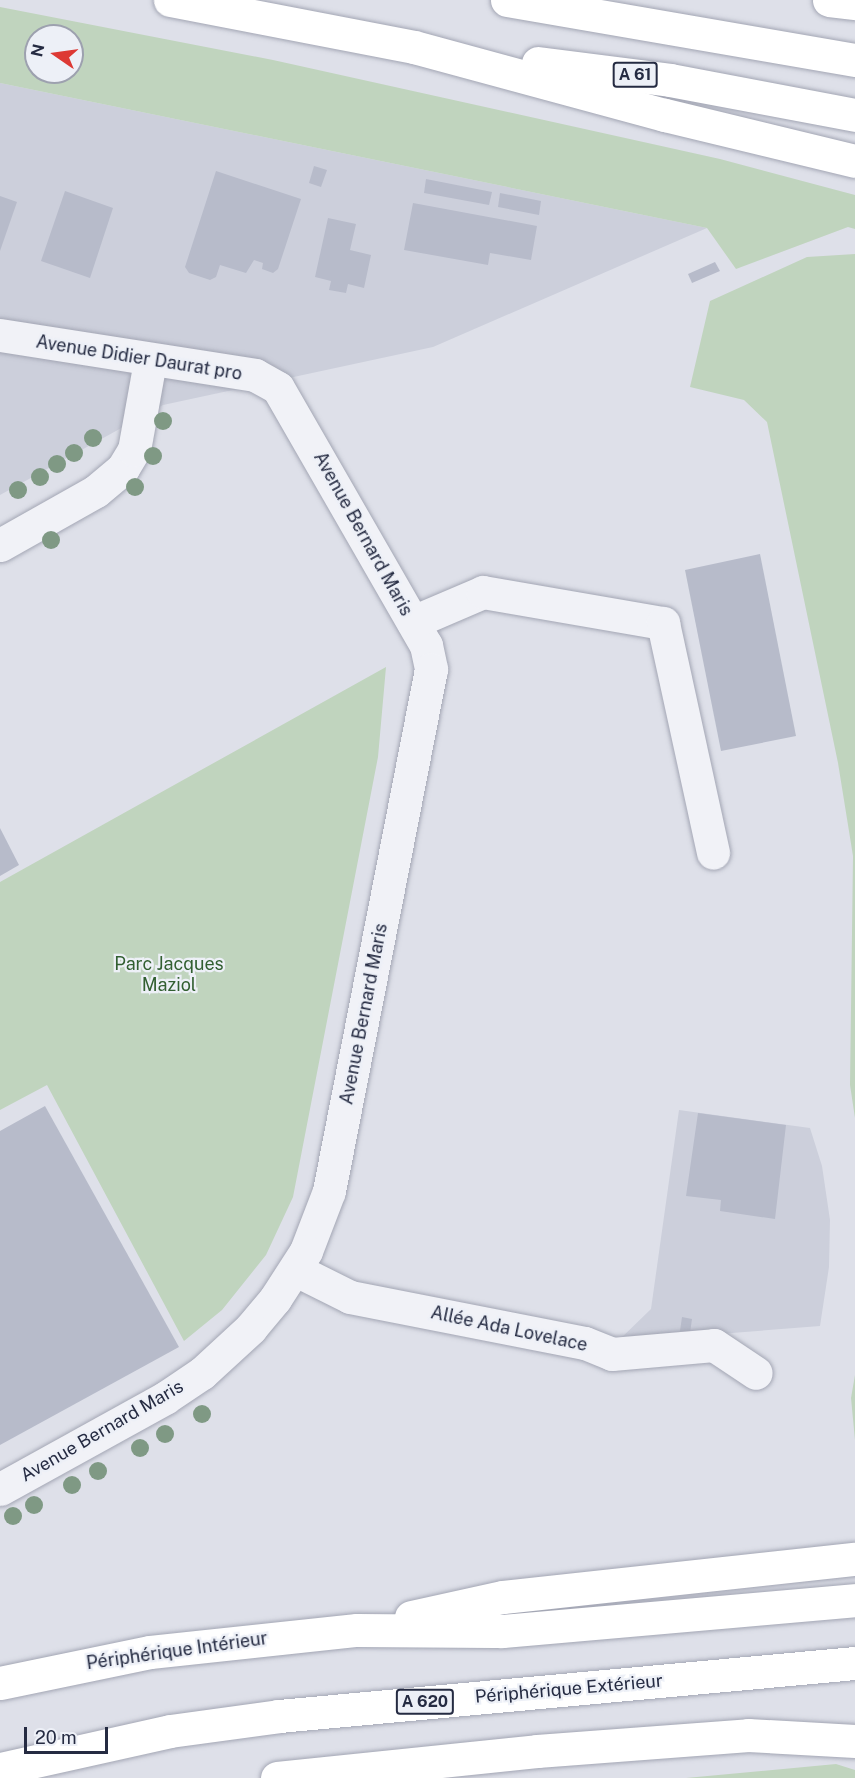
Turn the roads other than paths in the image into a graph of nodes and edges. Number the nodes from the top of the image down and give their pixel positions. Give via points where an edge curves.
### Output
1 (170, 0) edge
2 (507, 0) edge
3 (829, 0) edge
4 (855, 3) edge
5 (414, 47) junction
6 (855, 60) edge
7 (855, 115) edge
8 (855, 161) edge
9 (0, 335) edge
10 (150, 361) junction
11 (297, 416) joint
12 (0, 545) edge
13 (413, 622) junction
14 (713, 853) dead end
15 (296, 1270) junction
16 (756, 1373) dead end
17 (0, 1489) edge
18 (855, 1550) edge
19 (855, 1559) edge
20 (805, 1564) junction
21 (855, 1600) edge
22 (357, 1630) junction
23 (855, 1663) edge
24 (0, 1683) edge
25 (855, 1718) edge
26 (782, 1734) junction
27 (855, 1741) edge
28 (0, 1769) edge
29 (277, 1778) edge

1 - 5 highway, A 61
2 - 6 highway
3 - 4 highway
5 - 7 highway, A 61 via 670,80
5 - 8 highway via 665,115
9 - 10 street, Avenue Didier Daurat pro
10 - 11 street, Avenue Didier Daurat pro via 255,375 278,388
10 - 12 street via 134,450 123,468 96,491
11 - 13 street, Avenue Bernard Maris
13 - 14 street via 483,592 663,622
13 - 15 street, Avenue Bernard Maris via 426,645 431,669 428,693 329,1191 319,1224
15 - 16 street, Allée Ada Lovelace via 350,1297 585,1343 612,1354 714,1346
15 - 17 street, Avenue Bernard Maris via 251,1328 202,1373 165,1398
18 - 20 highway
19 - 20 highway
20 - 22 highway via 503,1597
21 - 22 highway via 502,1631
22 - 24 highway, Périphérique Intérieur via 150,1652
23 - 28 highway, Périphérique Extérieur / A 620 via 279,1716 170,1731
25 - 26 highway
26 - 27 highway
26 - 29 highway via 537,1751

